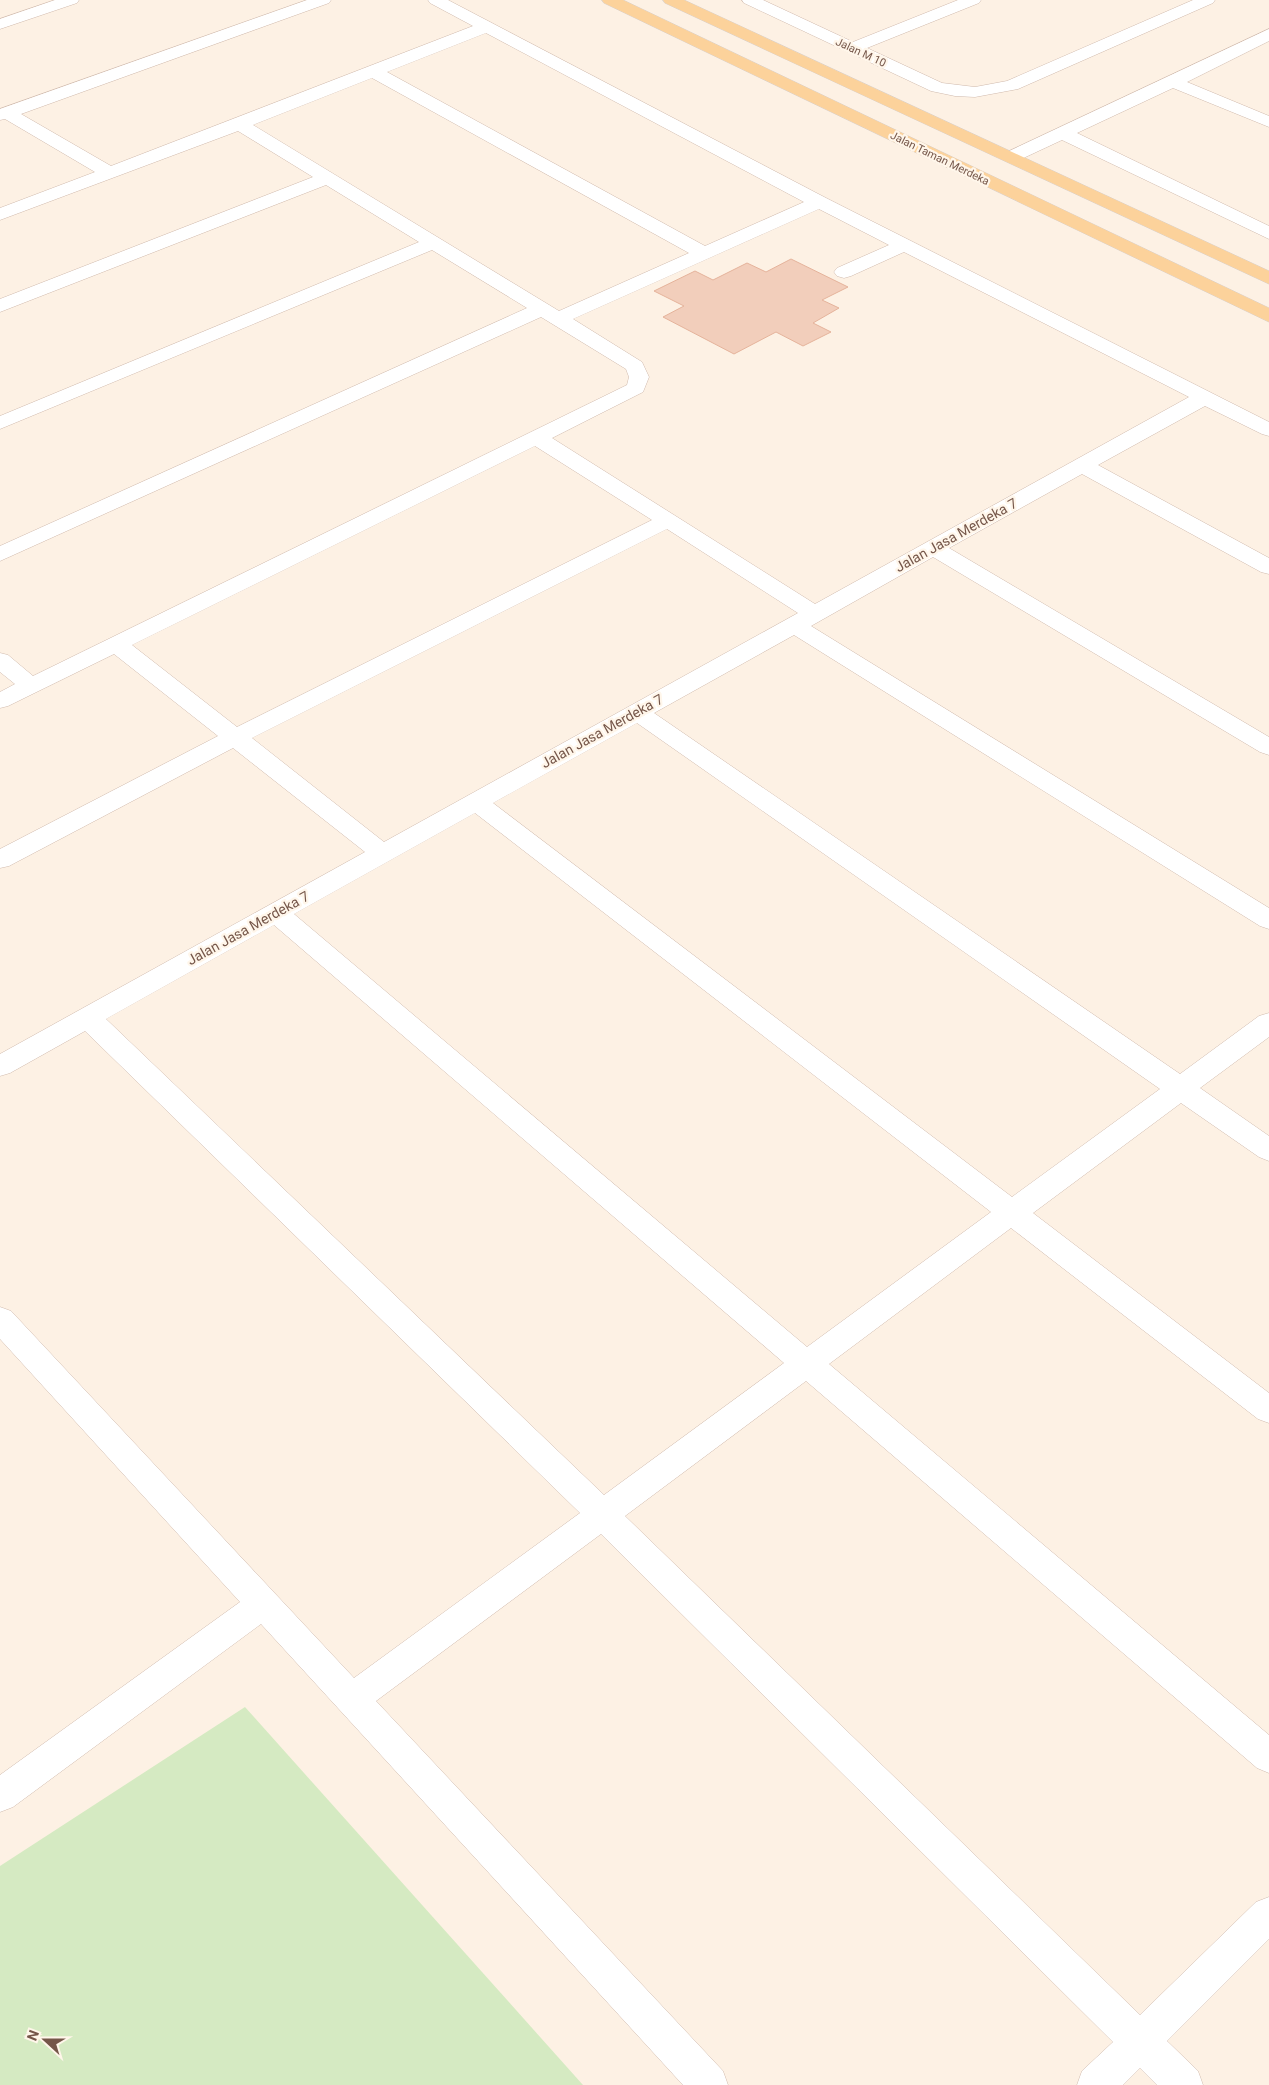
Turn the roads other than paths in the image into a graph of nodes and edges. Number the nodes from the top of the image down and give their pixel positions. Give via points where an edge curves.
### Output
1 (17, 0) edge
2 (71, 0) edge
3 (323, 0) edge
4 (436, 0) edge
5 (610, 0) edge
6 (672, 0) edge
7 (753, 0) edge
8 (973, 0) edge
9 (1207, 0) edge
10 (37, 12) junction
11 (0, 24) edge
12 (486, 27) junction
13 (1269, 34) edge
14 (852, 48) junction
15 (373, 71) junction
16 (1173, 82) junction
17 (4, 114) edge
18 (1269, 122) edge
19 (240, 124) junction
20 (1062, 133) junction
21 (1012, 157) junction
22 (110, 173) junction
23 (328, 178) junction
24 (819, 202) junction
25 (0, 214) edge
26 (1269, 233) edge
27 (433, 243) junction
28 (904, 245) junction
29 (703, 253) junction
30 (844, 272) dead end
31 (1269, 278) edge
32 (0, 306) edge
33 (549, 314) junction
34 (1269, 316) edge
35 (1204, 397) junction
36 (0, 423) edge
37 (1269, 430) edge
38 (536, 437) junction
39 (1082, 465) junction
40 (668, 520) junction
41 (933, 548) junction
42 (0, 554) edge
43 (1269, 567) edge
44 (804, 619) junction
45 (116, 644) junction
46 (0, 660) edge
47 (31, 686) junction
48 (0, 701) edge
49 (637, 712) junction
50 (234, 738) junction
51 (1269, 747) edge
52 (476, 802) junction
53 (382, 854) junction
54 (0, 860) edge
55 (276, 913) junction
56 (1269, 920) edge
57 (87, 1018) junction
58 (1269, 1023) edge
59 (0, 1066) edge
60 (1180, 1088) junction
61 (1269, 1150) edge
62 (1013, 1212) junction
63 (0, 1319) edge
64 (806, 1364) junction
65 (1269, 1410) edge
66 (602, 1514) junction
67 (263, 1604) junction
68 (352, 1699) junction
69 (1269, 1757) edge
70 (0, 1796) edge
71 (1269, 1914) edge
72 (1139, 2042) junction
73 (709, 2085) edge
74 (1096, 2085) edge
75 (1184, 2085) edge

1 - 10 street
2 - 10 street
3 - 17 street
4 - 12 street
5 - 34 main road, Jalan Taman Merdeka
6 - 21 main road
7 - 14 street, Jalan M 10
8 - 14 street
9 - 14 street, Jalan M 10 via 1012,85 975,92 937,87
10 - 11 street
12 - 15 street
12 - 24 street
13 - 16 street
15 - 19 street
15 - 29 street
16 - 18 street
16 - 20 street
17 - 22 street
19 - 22 street
19 - 23 street
20 - 21 street
20 - 26 street
21 - 31 main road
22 - 25 street
23 - 27 street
23 - 32 street
24 - 28 street
24 - 29 street
27 - 33 street
27 - 36 street
28 - 30 street
28 - 35 street
29 - 33 street
33 - 38 street via 635,366 639,377 636,388
33 - 42 street
35 - 37 street
35 - 39 street, Jalan Jasa Merdeka 7
38 - 40 street
38 - 45 street
39 - 41 street, Jalan Jasa Merdeka 7
39 - 43 street
40 - 44 street
40 - 50 street
41 - 44 street, Jalan Jasa Merdeka 7
41 - 51 street
44 - 49 street, Jalan Jasa Merdeka 7
44 - 56 street
45 - 47 street
45 - 50 street
46 - 47 street
47 - 48 street
49 - 52 street, Jalan Jasa Merdeka 7
49 - 60 street
50 - 53 street
50 - 54 street
52 - 53 street, Jalan Jasa Merdeka 7
52 - 62 street
53 - 55 street, Jalan Jasa Merdeka 7
55 - 57 street, Jalan Jasa Merdeka 7
55 - 64 street
57 - 59 street, Jalan Jasa Merdeka 7
57 - 66 street
58 - 60 street
60 - 61 street
60 - 62 street
62 - 64 street
62 - 65 street
63 - 67 street
64 - 66 street
64 - 69 street
66 - 68 street
66 - 72 street
67 - 68 street
67 - 70 street
68 - 73 street
71 - 72 street
72 - 74 street
72 - 75 street

